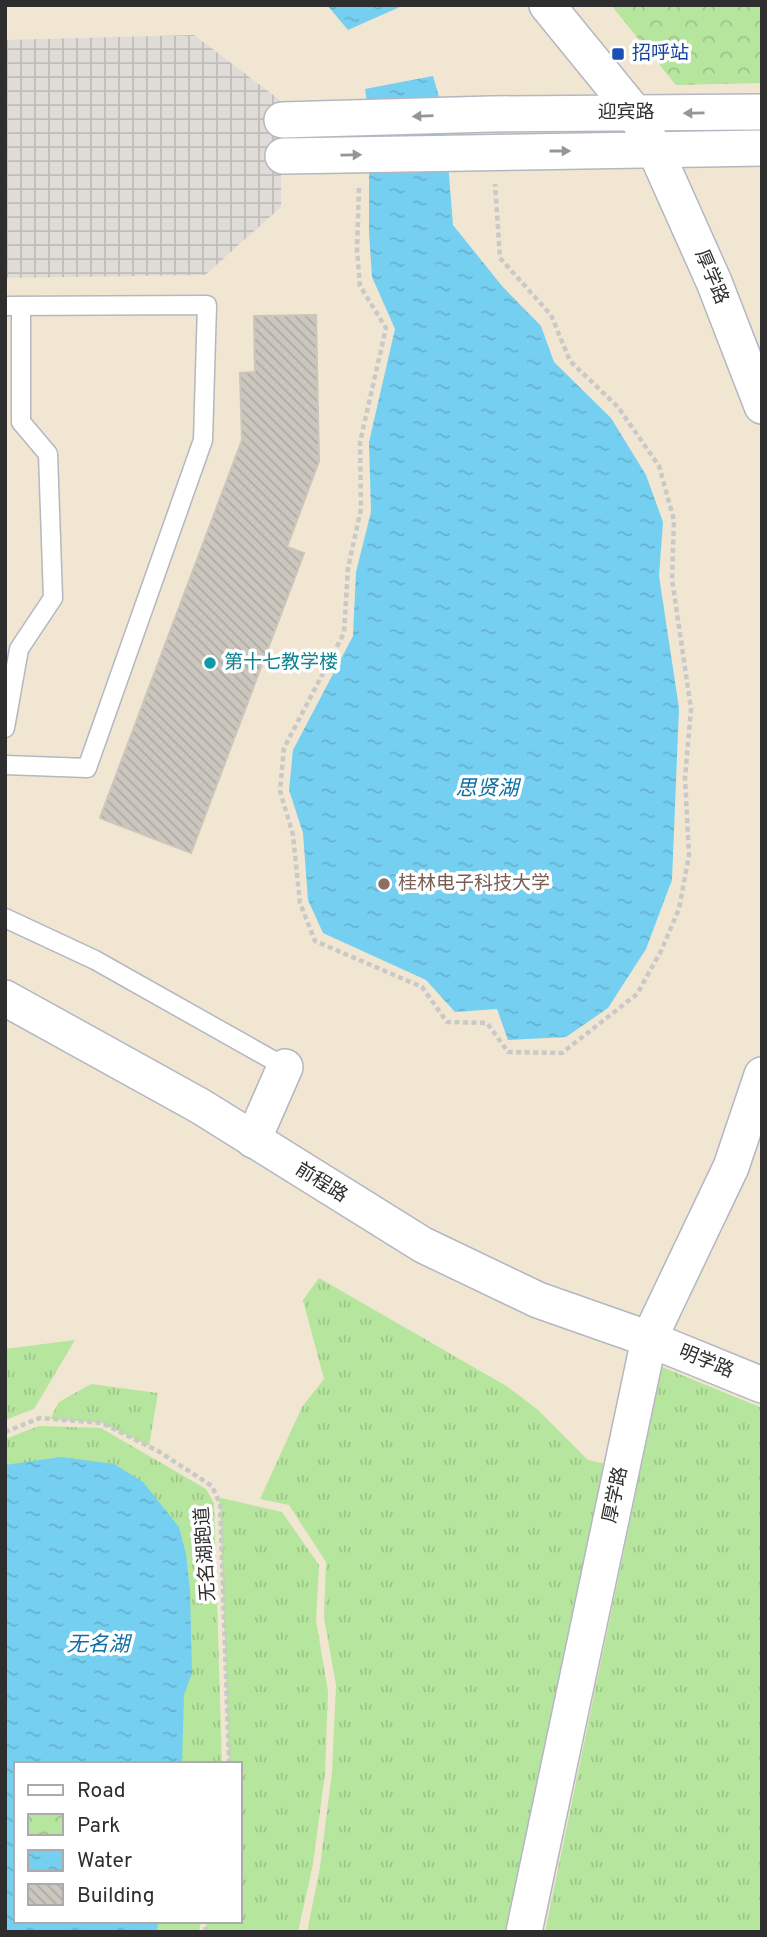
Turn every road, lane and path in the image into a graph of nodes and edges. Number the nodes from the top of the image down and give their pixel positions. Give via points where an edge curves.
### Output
1 (547, 5) edge
2 (762, 112) edge
3 (635, 113) junction
4 (282, 120) dead end
5 (762, 148) edge
6 (655, 150) junction
7 (492, 152) junction
8 (360, 155) junction
9 (283, 156) dead end
10 (13, 306) edge
11 (762, 406) edge
12 (5, 727) edge
13 (5, 765) edge
14 (5, 918) edge
15 (5, 998) edge
16 (285, 1068) joint
17 (762, 1075) edge
18 (253, 1140) junction
19 (649, 1339) junction
20 (762, 1385) edge
21 (5, 1432) edge
22 (229, 1762) edge
23 (524, 1932) edge

1 - 3 street
2 -> 3 street, 迎宾路
3 -> 4 street, 迎宾路
3 - 6 street
5 - 6 street, 迎宾路
7 -> 6 street, 迎宾路
6 - 11 street, 厚学路 via 714,282
7 - 8 street, 迎宾路
7 - 8 path via 500,258 551,315 570,361 618,407 659,466 674,520 672,579 691,709 685,778 689,855 679,909 637,994 562,1053 508,1052 487,1023 447,1022 422,987 316,941 300,902 293,835 280,791 285,748 344,633 348,568 361,509 360,442 386,328 360,286
9 -> 8 street, 迎宾路
10 - 12 lane via 21,422 48,454 53,598 19,649
10 - 13 lane via 207,305 203,440 87,768
14 - 16 lane via 94,960
15 - 18 street, 前程路 via 96,1046
16 - 18 street
17 - 19 street, 厚学路 via 731,1167
18 - 19 street, 前程路 via 423,1245 538,1300
19 - 20 street, 明学路
19 - 23 street, 厚学路
21 - 22 path, 无名湖跑道 via 40,1418 102,1423 158,1451 212,1486 220,1504

